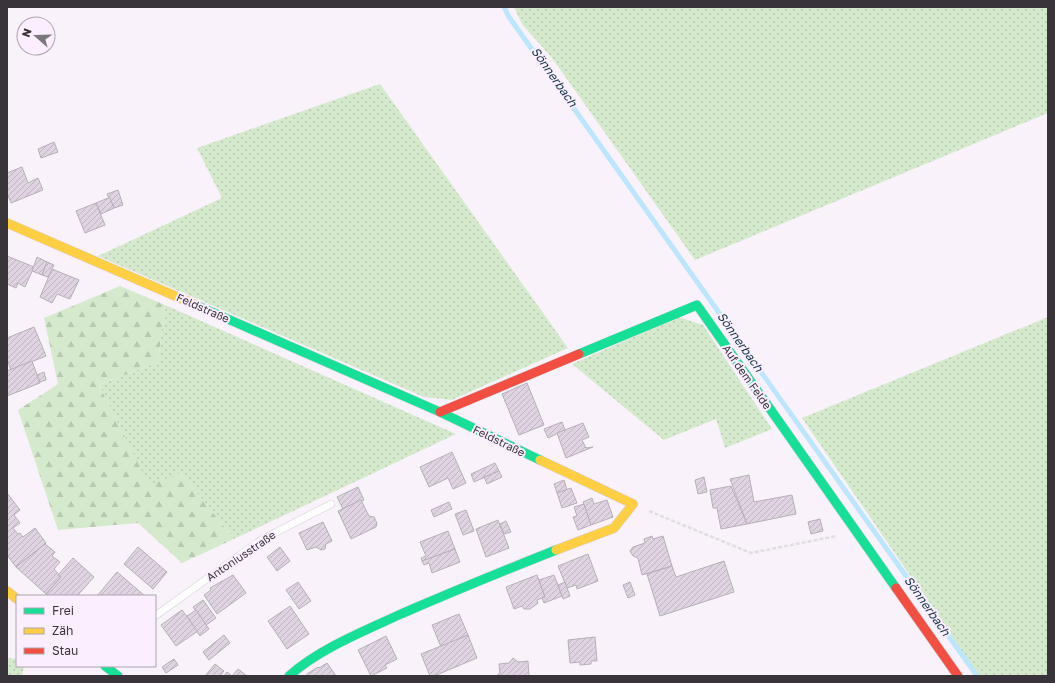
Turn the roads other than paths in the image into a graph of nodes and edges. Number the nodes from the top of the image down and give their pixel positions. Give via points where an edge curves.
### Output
1 (7, 223) edge
2 (440, 412) junction
3 (331, 504) dead end
4 (7, 591) edge
5 (16, 598) edge
6 (156, 615) edge
7 (106, 667) edge
8 (118, 676) edge
9 (289, 676) edge
10 (958, 676) edge

1 - 2 street, Feldstraße
2 - 9 street, Feldstraße via 634,504 614,528 474,582 356,634
2 - 10 street, Auf dem Felde via 697,305
3 - 6 lane, Antoniusstraße via 261,540
4 - 5 street
7 - 8 street

